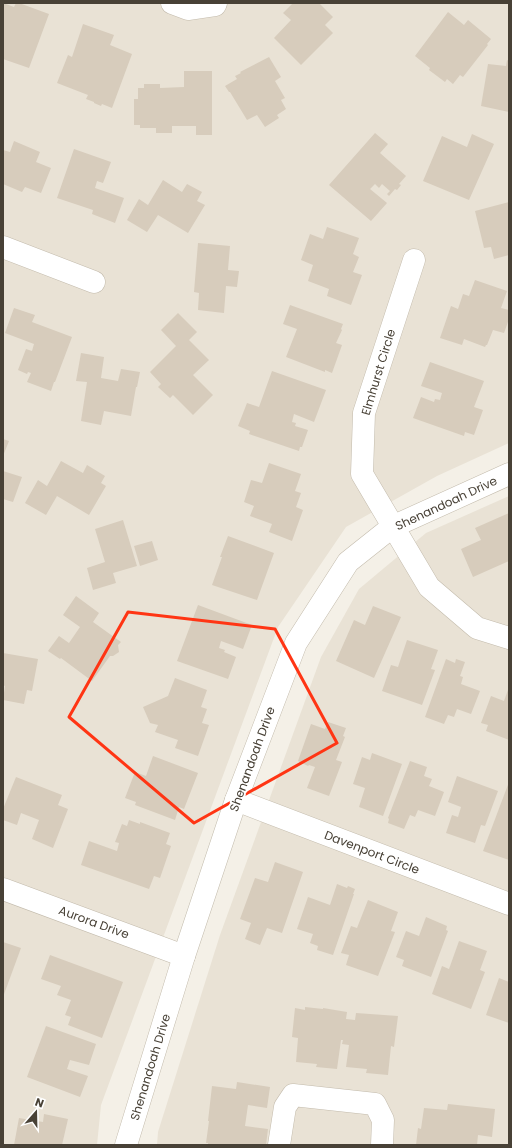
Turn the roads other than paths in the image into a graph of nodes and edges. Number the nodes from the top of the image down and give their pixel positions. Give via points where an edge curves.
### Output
1 (172, 3) edge
2 (215, 4) edge
3 (3, 247) edge
4 (414, 260) dead end
5 (94, 282) dead end
6 (509, 474) edge
7 (392, 527) junction
8 (509, 638) edge
9 (236, 800) junction
10 (3, 889) edge
11 (509, 904) edge
12 (184, 956) junction
13 (126, 1145) edge
14 (279, 1145) edge
15 (382, 1145) edge

1 - 2 street via 188,9
3 - 5 street
4 - 7 street, Elmhurst Circle via 364,413 362,474
6 - 7 street, Shenandoah Drive
7 - 8 street, Elmhurst Circle via 429,587 477,628
7 - 9 street, Shenandoah Drive via 348,562 296,643
9 - 11 street, Davenport Circle
9 - 12 street, Shenandoah Drive
10 - 12 street, Aurora Drive
12 - 13 street, Shenandoah Drive
14 - 15 street via 285,1108 293,1095 375,1104 383,1120

